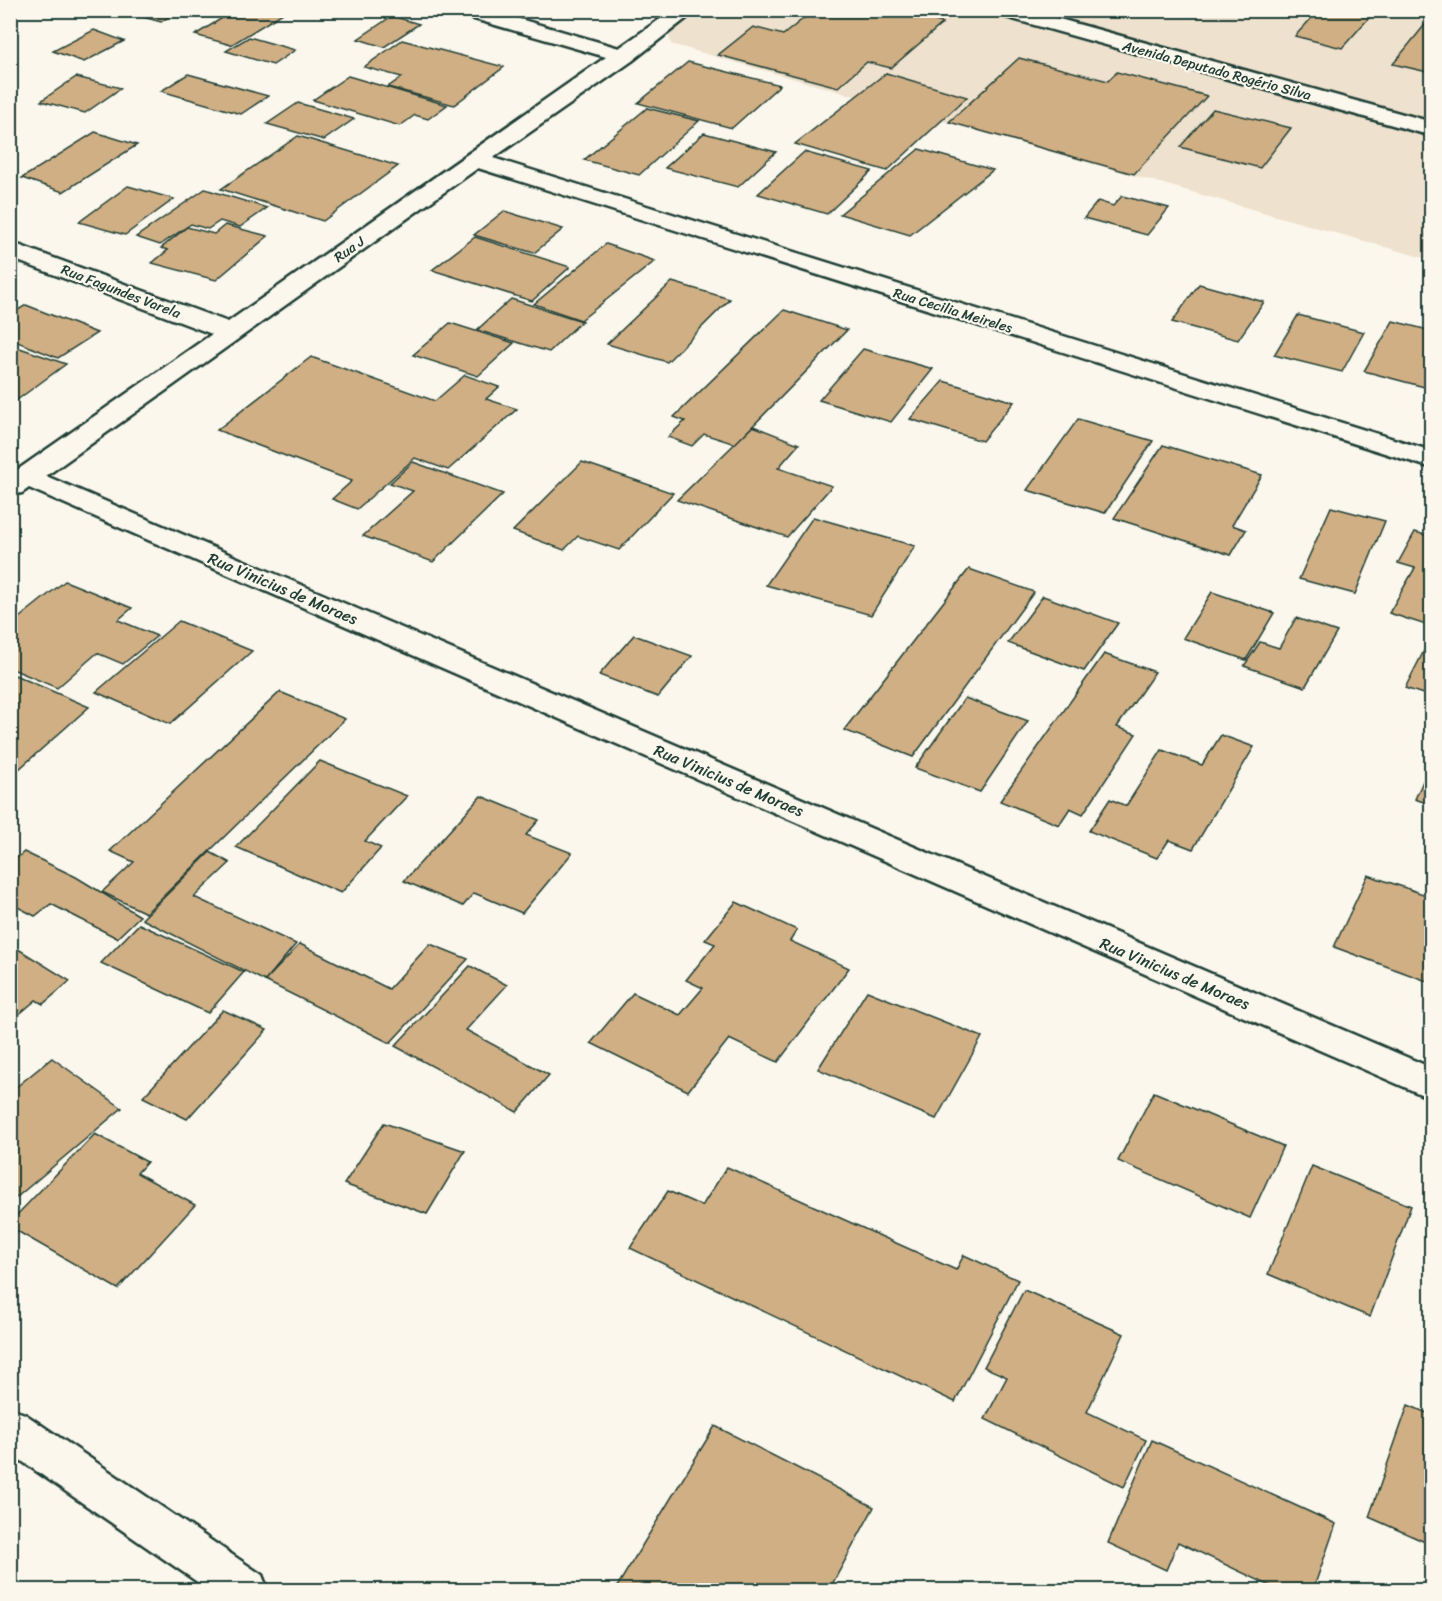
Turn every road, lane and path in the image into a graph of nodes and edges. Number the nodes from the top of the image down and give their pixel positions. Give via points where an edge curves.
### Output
1 (464, 10) edge
2 (687, 10) edge
3 (1002, 10) edge
4 (624, 56) junction
5 (1431, 129) edge
6 (475, 160) junction
7 (10, 249) edge
8 (231, 332) junction
9 (1431, 460) edge
10 (18, 482) edge
11 (1431, 1084) edge
12 (10, 1428) edge
13 (246, 1590) edge

1 - 4 street
2 - 4 street, Rua J
3 - 5 street, Avenida Deputado Rogério Silva
4 - 6 street, Rua J
6 - 8 street, Rua J
6 - 9 street, Rua Cecilia Meireles
7 - 8 street, Rua Fagundes Varela
8 - 10 street, Rua J
10 - 11 street, Rua Vinicius de Moraes
12 - 13 street

